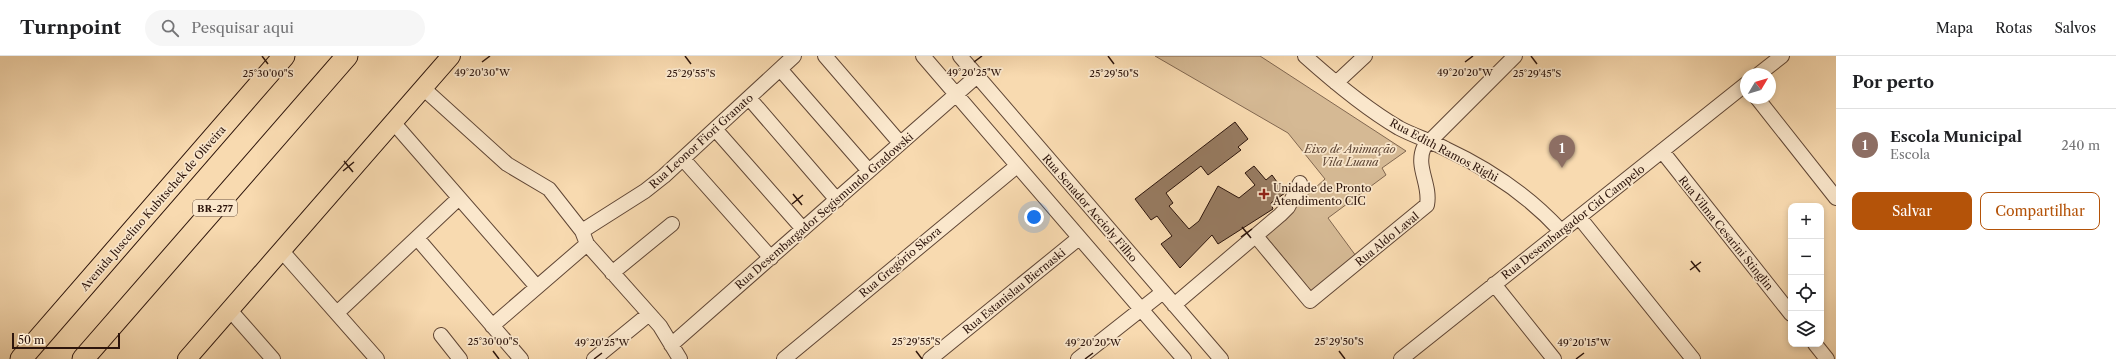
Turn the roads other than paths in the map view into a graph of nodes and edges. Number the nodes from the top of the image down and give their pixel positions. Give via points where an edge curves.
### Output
1 (284, 56) edge
2 (347, 56) edge
3 (451, 56) edge
4 (794, 56) edge
5 (824, 56) edge
6 (922, 56) edge
7 (960, 56) edge
8 (1305, 56) edge
9 (1365, 56) edge
10 (1515, 56) edge
11 (1782, 56) edge
12 (1767, 68) edge
13 (780, 69) junction
14 (977, 76) junction
15 (1336, 83) junction
16 (423, 88) junction
17 (1740, 89) edge
18 (955, 95) junction
19 (748, 98) junction
20 (1762, 104) edge
21 (393, 122) junction
22 (715, 129) junction
23 (1429, 141) junction
24 (900, 143) junction
25 (1662, 152) junction
26 (683, 159) junction
27 (1017, 166) junction
28 (869, 171) junction
29 (1300, 183) dead end
30 (459, 198) junction
31 (1836, 198) edge
32 (837, 200) junction
33 (1580, 217) junction
34 (672, 224) dead end
35 (803, 229) junction
36 (582, 231) junction
37 (1562, 231) junction
38 (417, 238) junction
39 (1079, 238) junction
40 (1260, 240) dead end
41 (587, 244) junction
42 (281, 250) junction
43 (771, 258) junction
44 (612, 272) junction
45 (1494, 284) junction
46 (537, 288) junction
47 (1163, 292) junction
48 (1174, 305) junction
49 (229, 309) junction
50 (1141, 310) junction
51 (1789, 311) edge
52 (337, 313) junction
53 (649, 314) junction
54 (492, 326) junction
55 (441, 335) dead end
56 (671, 345) junction
57 (1817, 347) edge
58 (1407, 357) edge
59 (21, 359) edge
60 (83, 359) edge
61 (187, 359) edge
62 (273, 359) edge
63 (378, 359) edge
64 (460, 359) edge
65 (521, 359) edge
66 (594, 359) edge
67 (680, 359) edge
68 (784, 359) edge
69 (930, 359) edge
70 (1078, 359) edge
71 (1184, 359) edge
72 (1221, 359) edge
73 (1554, 359) edge
74 (1693, 359) edge
75 (1827, 359) edge

1 - 59 highway, Avenida Juscelino Kubitschek de Oliveira
2 - 60 highway, BR-277
3 - 16 main road
4 - 13 street, Rua Leonor Fiori Granato
5 - 24 street
6 - 18 street
7 - 14 street, Rua Senador Accioly Filho
8 - 15 street, Rua Edith Ramos Righi
9 - 15 street
10 - 23 street, Rua Aldo Laval
11 - 12 street
13 - 19 street, Rua Leonor Fiori Granato
13 - 28 street
14 - 18 street, Rua Desembargador Segismundo Gradowski
14 - 47 street, Rua Senador Accioly Filho
15 - 23 street, Rua Edith Ramos Righi via 1390,122
16 - 21 main road
16 - 36 street via 507,164 549,189
17 - 25 street, Rua Desembargador Cid Campelo
18 - 24 street, Rua Desembargador Segismundo Gradowski
18 - 27 street
19 - 22 street, Rua Leonor Fiori Granato
19 - 32 street
20 - 31 street
21 - 30 street
21 - 42 main road
22 - 26 street, Rua Leonor Fiori Granato
22 - 35 street
23 - 37 street, Rua Edith Ramos Righi via 1510,185 1542,210
23 - 40 street, Rua Aldo Laval via 1420,155 1428,193 1427,205 1310,301
24 - 28 street, Rua Desembargador Segismundo Gradowski
25 - 33 street, Rua Desembargador Cid Campelo
25 - 51 street, Rua Vilma Cesarini Stinglin
26 - 36 street, Rua Leonor Fiori Granato via 645,190
26 - 43 street
27 - 39 street
27 - 68 street, Rua Gregório Skora
28 - 32 street, Rua Desembargador Segismundo Gradowski
29 - 48 street via 1288,207 1280,215
30 - 38 street
30 - 46 street
32 - 35 street, Rua Desembargador Segismundo Gradowski
33 - 37 street, Rua Desembargador Cid Campelo
33 - 74 street
34 - 44 street
35 - 43 street, Rua Desembargador Segismundo Gradowski
36 - 41 street
37 - 45 street, Rua Desembargador Cid Campelo
38 - 52 street
38 - 54 street
39 - 50 street
39 - 69 street, Rua Estanislau Biernaski
41 - 44 street
41 - 46 street
42 - 49 main road
42 - 52 street
43 - 56 street, Rua Desembargador Segismundo Gradowski
44 - 53 street
45 - 58 street, Rua Desembargador Cid Campelo
45 - 73 street
46 - 54 street
47 - 48 street, Rua Senador Accioly Filho
47 - 50 street
48 - 72 street, Rua Senador Accioly Filho
49 - 61 main road
49 - 62 street
50 - 70 street
50 - 71 street
52 - 63 street
53 - 56 street
53 - 66 street
54 - 65 street
55 - 64 street
56 - 67 street
57 - 75 street

